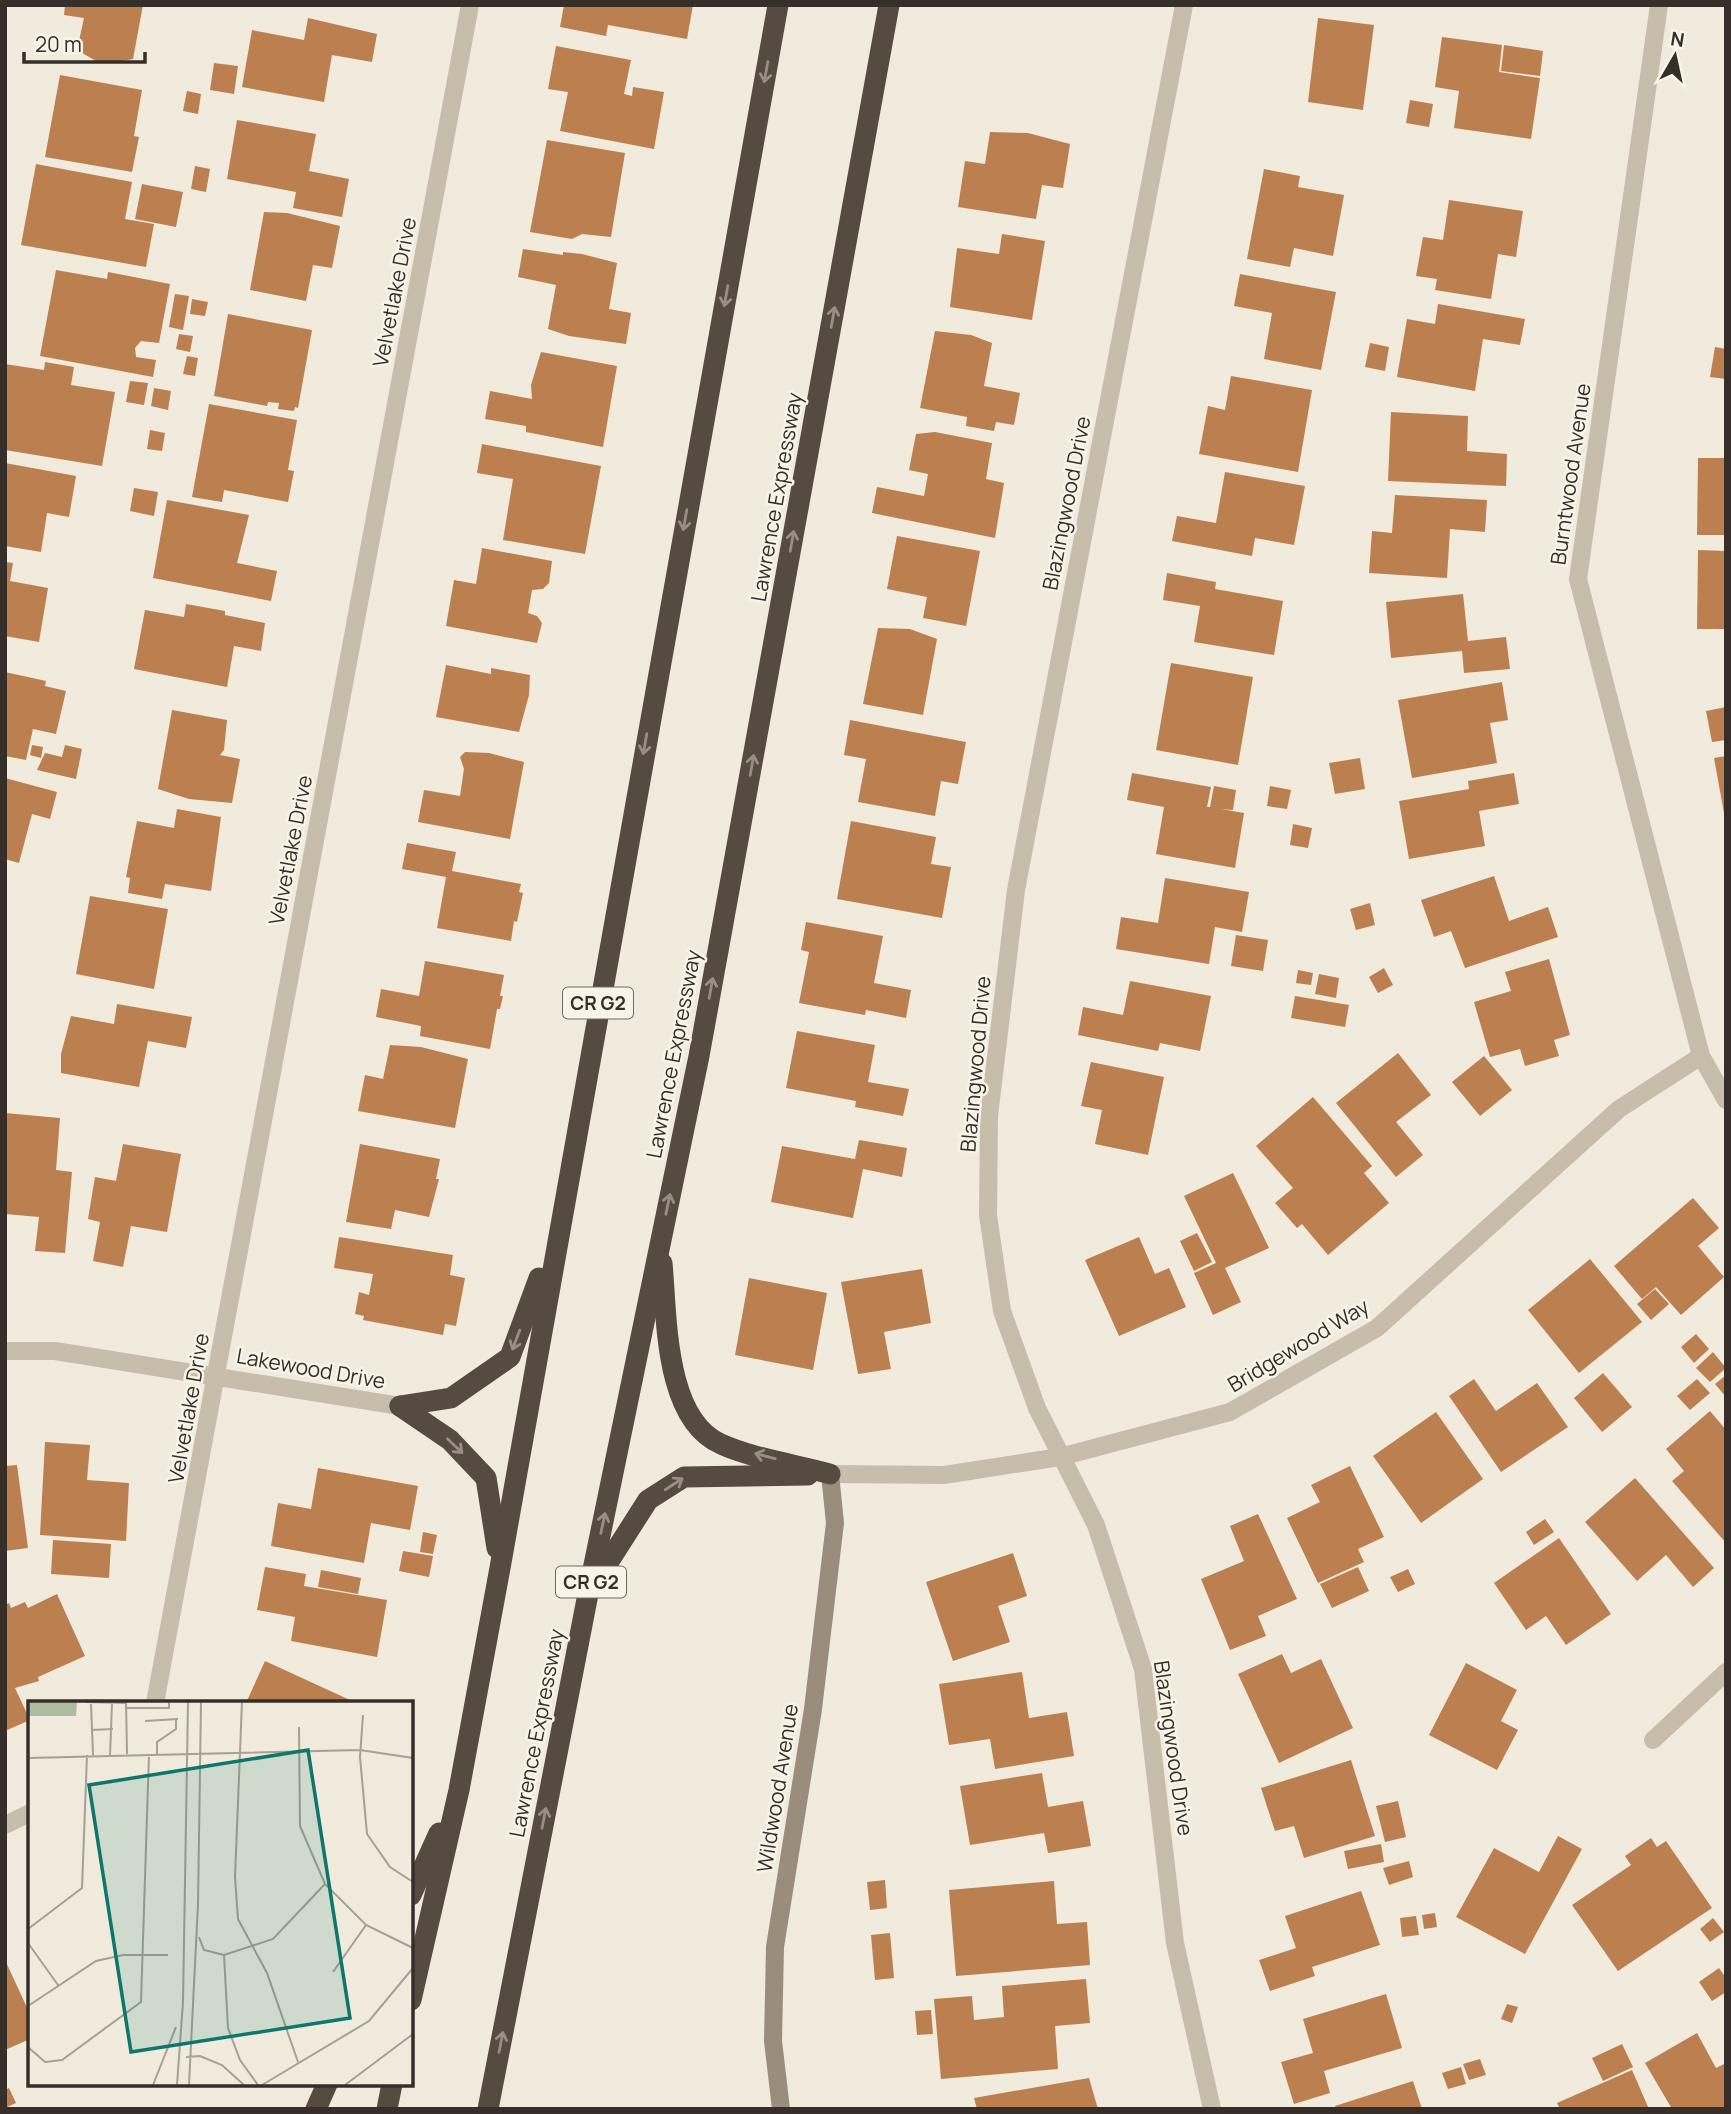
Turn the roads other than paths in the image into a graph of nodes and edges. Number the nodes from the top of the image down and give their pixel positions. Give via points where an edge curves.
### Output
1 (470, 5) edge
2 (778, 5) edge
3 (889, 5) edge
4 (1184, 5) edge
5 (1659, 5) edge
6 (1701, 1056) junction
7 (1726, 1100) edge
8 (557, 1230) junction
9 (660, 1244) junction
10 (5, 1351) edge
11 (218, 1374) junction
12 (400, 1406) junction
13 (1060, 1457) junction
14 (830, 1474) junction
15 (500, 1568) junction
16 (588, 1594) junction
17 (1726, 1672) edge
18 (155, 1701) edge
19 (1653, 1740) dead end
20 (458, 1790) junction
21 (28, 1814) edge
22 (5, 1825) edge
23 (413, 1891) edge
24 (413, 1991) edge
25 (326, 2086) edge
26 (392, 2086) edge
27 (316, 2109) edge
28 (387, 2109) edge
29 (488, 2109) edge
30 (782, 2109) edge
31 (1212, 2109) edge

1 - 11 street, Velvetlake Drive
2 -> 8 highway, CR G2
9 -> 3 highway, Lawrence Expressway / CR G2 via 699,1056
4 - 13 street, Blazingwood Drive via 1016,890 989,1116 988,1215 1002,1311 1031,1394
5 - 6 street, Burntwood Avenue via 1578,579
6 - 7 street, Burntwood Avenue
6 - 13 street, Bridgewood Way via 1619,1109 1377,1328 1230,1412
8 -> 12 highway via 510,1357 451,1398
8 - 15 highway, CR G2
14 -> 9 highway via 719,1444 688,1416 673,1371
16 -> 9 highway, Lawrence Expressway / CR G2
10 - 11 street, Lakewood Drive via 55,1351
11 - 12 street, Lakewood Drive
11 - 18 street, Velvetlake Drive
12 -> 15 highway via 450,1440 486,1478
13 - 14 street, Bridgewood Way via 944,1475
13 - 31 street, Blazingwood Drive via 1096,1525 1143,1669 1175,1943
16 -> 14 highway via 648,1500 684,1477
14 - 30 street, Wildwood Avenue via 835,1523 813,1709 775,1947 774,2041
15 - 20 highway, CR G2
29 -> 16 highway, Lawrence Expressway / CR G2
17 - 19 street
20 - 23 highway
20 - 24 highway, CR G2
21 - 22 street
25 - 27 highway
26 - 28 highway

